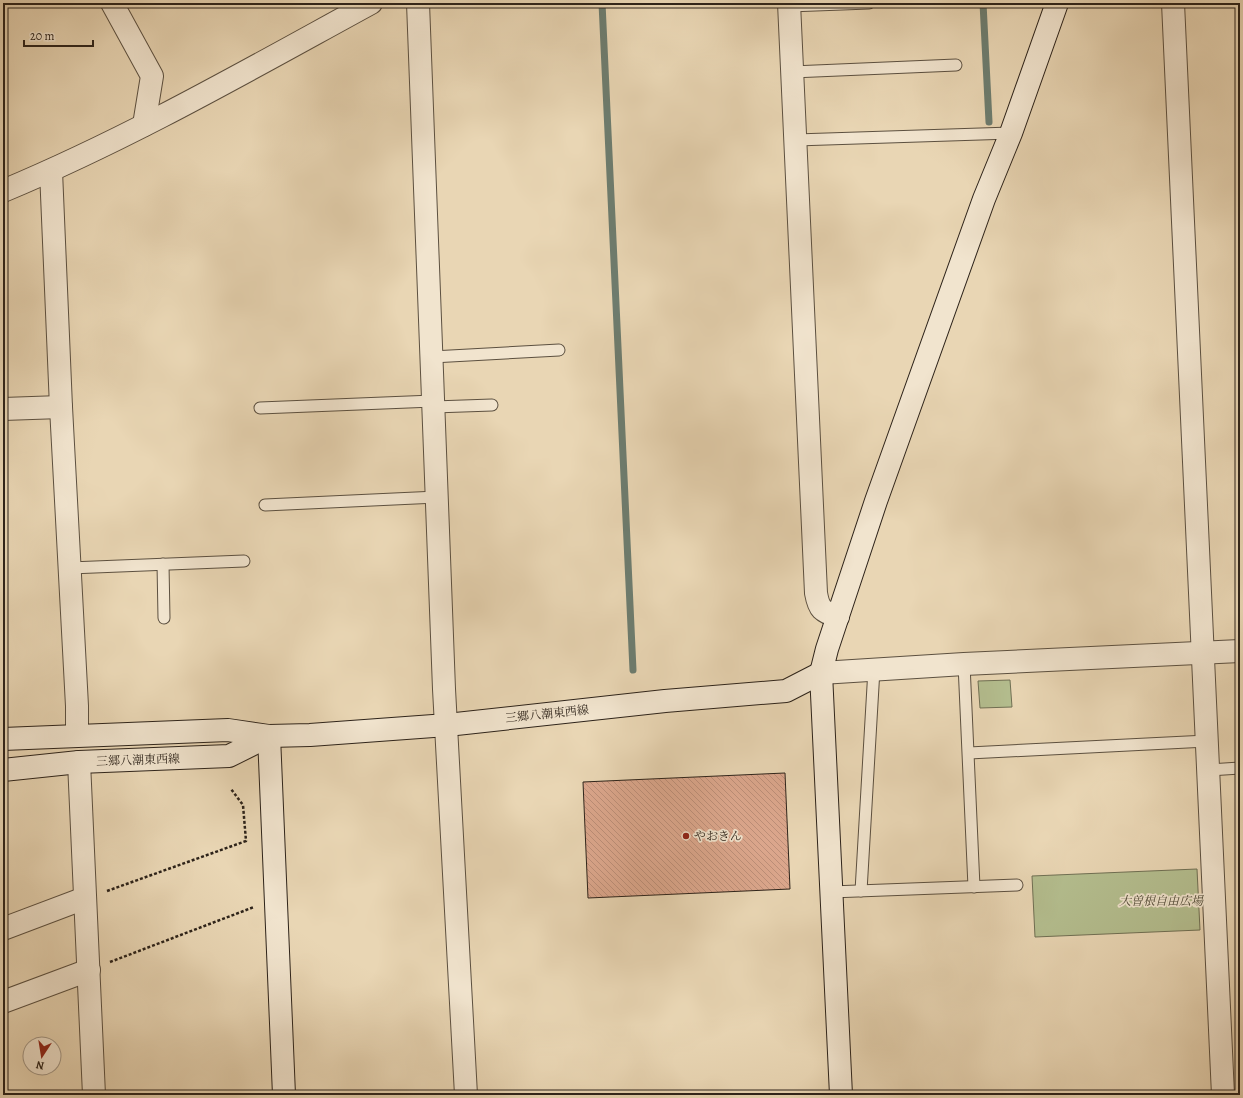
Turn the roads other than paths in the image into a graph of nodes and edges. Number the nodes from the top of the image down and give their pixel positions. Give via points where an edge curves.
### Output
1 (112, 3) edge
2 (371, 3) edge
3 (418, 3) edge
4 (869, 3) edge
5 (1056, 3) edge
6 (1173, 3) edge
7 (789, 4) edge
8 (956, 65) dead end
9 (792, 72) junction
10 (144, 125) junction
11 (1010, 133) junction
12 (796, 140) junction
13 (52, 171) junction
14 (3, 191) edge
15 (559, 350) dead end
16 (432, 357) junction
17 (434, 404) junction
18 (492, 405) dead end
19 (61, 407) junction
20 (260, 408) dead end
21 (3, 409) edge
22 (437, 497) junction
23 (265, 505) dead end
24 (244, 561) dead end
25 (163, 564) junction
26 (70, 568) junction
27 (838, 616) junction
28 (164, 618) dead end
29 (1240, 651) edge
30 (1202, 653) junction
31 (964, 664) junction
32 (874, 669) junction
33 (821, 673) junction
34 (447, 725) junction
35 (77, 736) junction
36 (269, 736) junction
37 (3, 739) edge
38 (1207, 741) junction
39 (968, 753) junction
40 (79, 762) junction
41 (1240, 768) edge
42 (3, 770) edge
43 (1209, 770) junction
44 (1017, 885) dead end
45 (974, 887) junction
46 (861, 891) junction
47 (831, 892) junction
48 (85, 898) junction
49 (3, 929) edge
50 (88, 970) junction
51 (3, 1002) edge
52 (94, 1095) edge
53 (284, 1095) edge
54 (466, 1095) edge
55 (841, 1095) edge
56 (1223, 1095) edge

1 - 10 street via 152,76
2 - 10 street
3 - 16 street
4 - 7 lane
5 - 11 street
6 - 30 street
7 - 9 street
8 - 9 lane
9 - 12 street
10 - 13 street
11 - 12 lane
11 - 27 street via 876,501
12 - 27 street via 816,593 819,607 826,613
13 - 14 street
13 - 19 street
15 - 16 lane
16 - 17 street
17 - 18 lane
17 - 20 lane
17 - 22 street
19 - 21 street
19 - 26 street
22 - 23 lane
22 - 34 street
24 - 25 lane
25 - 26 lane
25 - 28 lane
26 - 35 street
27 - 33 street
29 - 30 street
30 - 31 street
30 - 38 street
31 - 32 street
31 - 39 lane
32 - 33 street
32 - 46 lane
33 - 34 street, 三郷八潮東西線 via 786,691 665,701
33 - 47 street
34 - 36 street, 三郷八潮東西線
34 - 54 street
35 - 36 street, 三郷八潮東西線 via 228,730
35 - 37 street, 三郷八潮東西線
36 - 40 street, 三郷八潮東西線 via 229,756
36 - 53 street
38 - 39 lane
38 - 43 street
39 - 45 lane
40 - 42 street, 三郷八潮東西線
40 - 48 street
41 - 43 lane
43 - 56 street
44 - 45 lane
45 - 46 lane
46 - 47 lane
47 - 55 street
48 - 49 street
48 - 50 street
50 - 51 street
50 - 52 street

